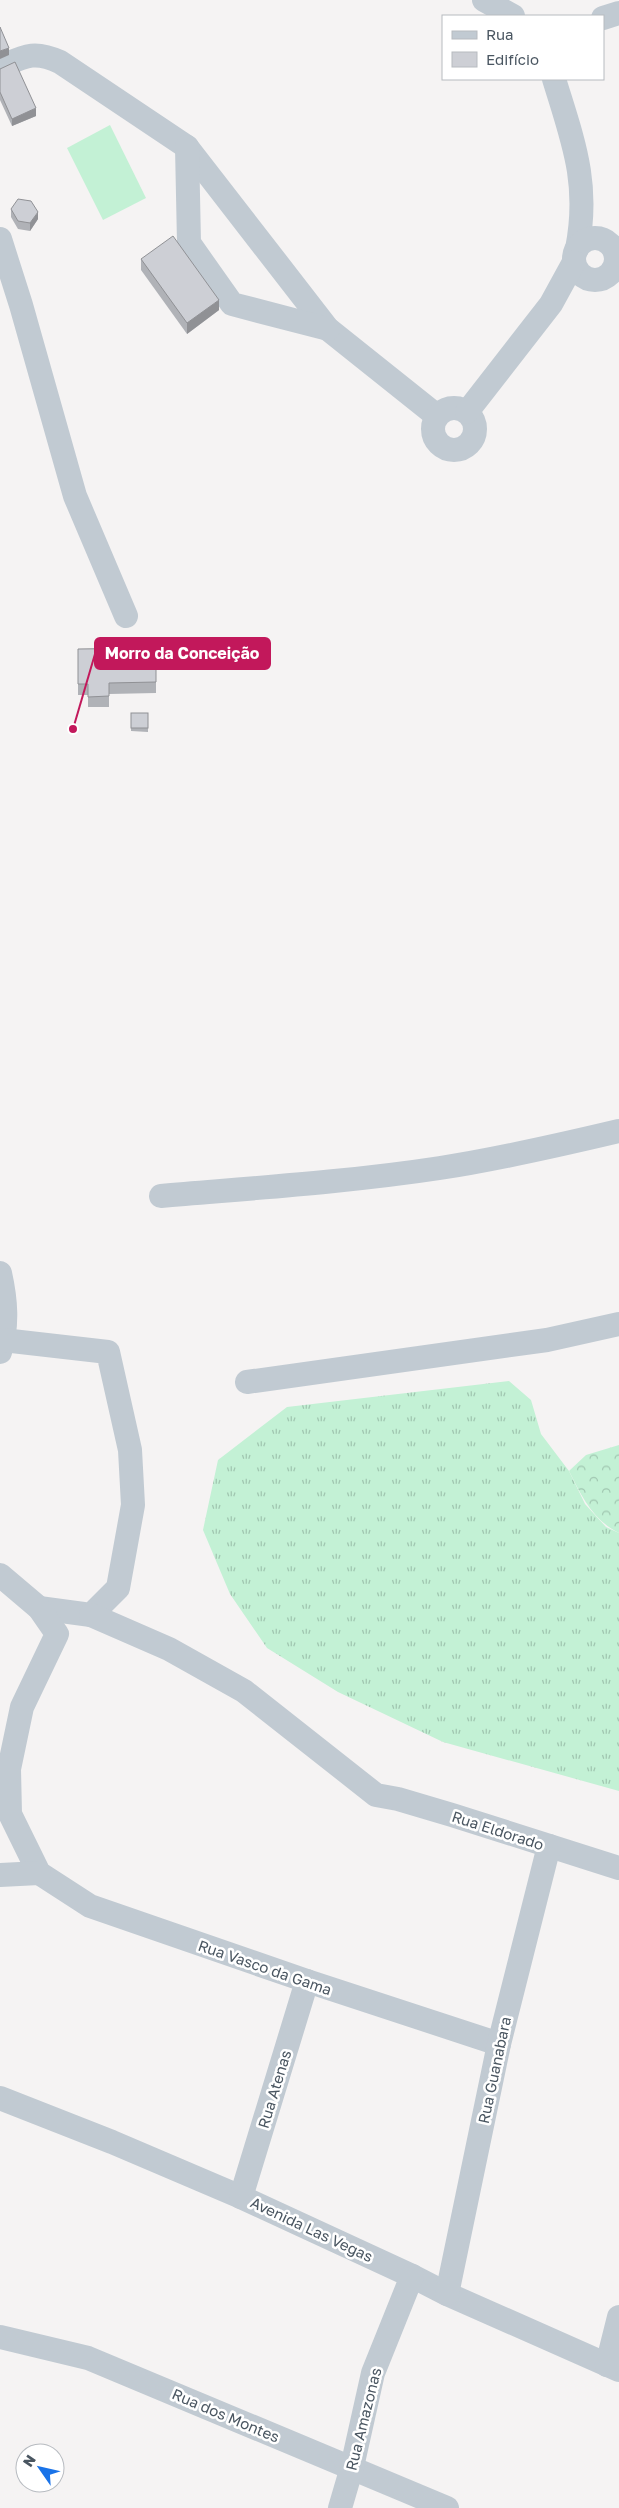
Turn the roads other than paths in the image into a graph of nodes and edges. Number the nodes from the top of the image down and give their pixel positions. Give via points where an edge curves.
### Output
1 (484, 0) edge
2 (619, 13) edge
3 (512, 15) edge
4 (604, 18) edge
5 (0, 67) edge
6 (554, 80) edge
7 (187, 147) junction
8 (583, 190) junction
9 (0, 239) edge
10 (615, 249) edge
11 (576, 255) junction
12 (606, 276) edge
13 (551, 304) junction
14 (328, 329) junction
15 (467, 412) junction
16 (437, 416) junction
17 (126, 616) dead end
18 (619, 1132) edge
19 (161, 1196) dead end
20 (0, 1272) edge
21 (619, 1324) edge
22 (2, 1346) edge
23 (247, 1382) dead end
24 (0, 1575) edge
25 (39, 1608) junction
26 (91, 1615) junction
27 (549, 1846) junction
28 (619, 1868) edge
29 (39, 1873) junction
30 (0, 1875) edge
31 (307, 1981) junction
32 (499, 2044) junction
33 (0, 2098) edge
34 (241, 2197) junction
35 (412, 2276) junction
36 (447, 2294) junction
37 (619, 2317) edge
38 (0, 2338) edge
39 (613, 2367) edge
40 (352, 2467) junction
41 (340, 2508) edge
42 (447, 2508) edge

1 - 3 street
2 - 4 street
5 - 7 street via 30,54 44,54
6 - 8 street via 578,156
7 - 14 street
7 - 14 street via 189,243 232,304
8 - 10 street via 592,219
8 - 11 street
9 - 17 street via 75,496
10 - 11 street via 605,241 593,238 586,240
10 - 12 street via 611,272
11 - 12 street via 579,272
11 - 13 street
12 - 13 street via 572,290
13 - 15 street
14 - 16 street
15 - 16 street via 452,407
15 - 16 street via 476,430 468,446 460,450 450,451 436,441 433,424
18 - 19 street via 440,1168 332,1182
20 - 22 street via 6,1300 6,1329
21 - 23 street via 547,1340
22 - 26 street via 108,1352 130,1450 133,1505 118,1588
24 - 25 street
25 - 26 street
25 - 29 street via 57,1634 22,1707 9,1769 10,1814
26 - 27 street, Rua Eldorado via 169,1649 244,1690 376,1795
27 - 28 street, Rua Eldorado
27 - 32 street, Rua Guanabara
29 - 30 street
29 - 31 street, Rua Vasco da Gama via 90,1906
31 - 32 street, Rua Vasco da Gama
31 - 34 street, Rua Atenas
32 - 36 street, Rua Guanabara
33 - 34 street, Avenida Las Vegas
34 - 35 street, Avenida Las Vegas
35 - 36 street, Avenida Las Vegas
35 - 40 street, Rua Amazonas via 373,2373
36 - 39 street, Avenida Las Vegas
37 - 39 street
38 - 40 street, Rua dos Montes via 88,2358
40 - 41 street, Rua Amazonas
40 - 42 street, Rua dos Montes

